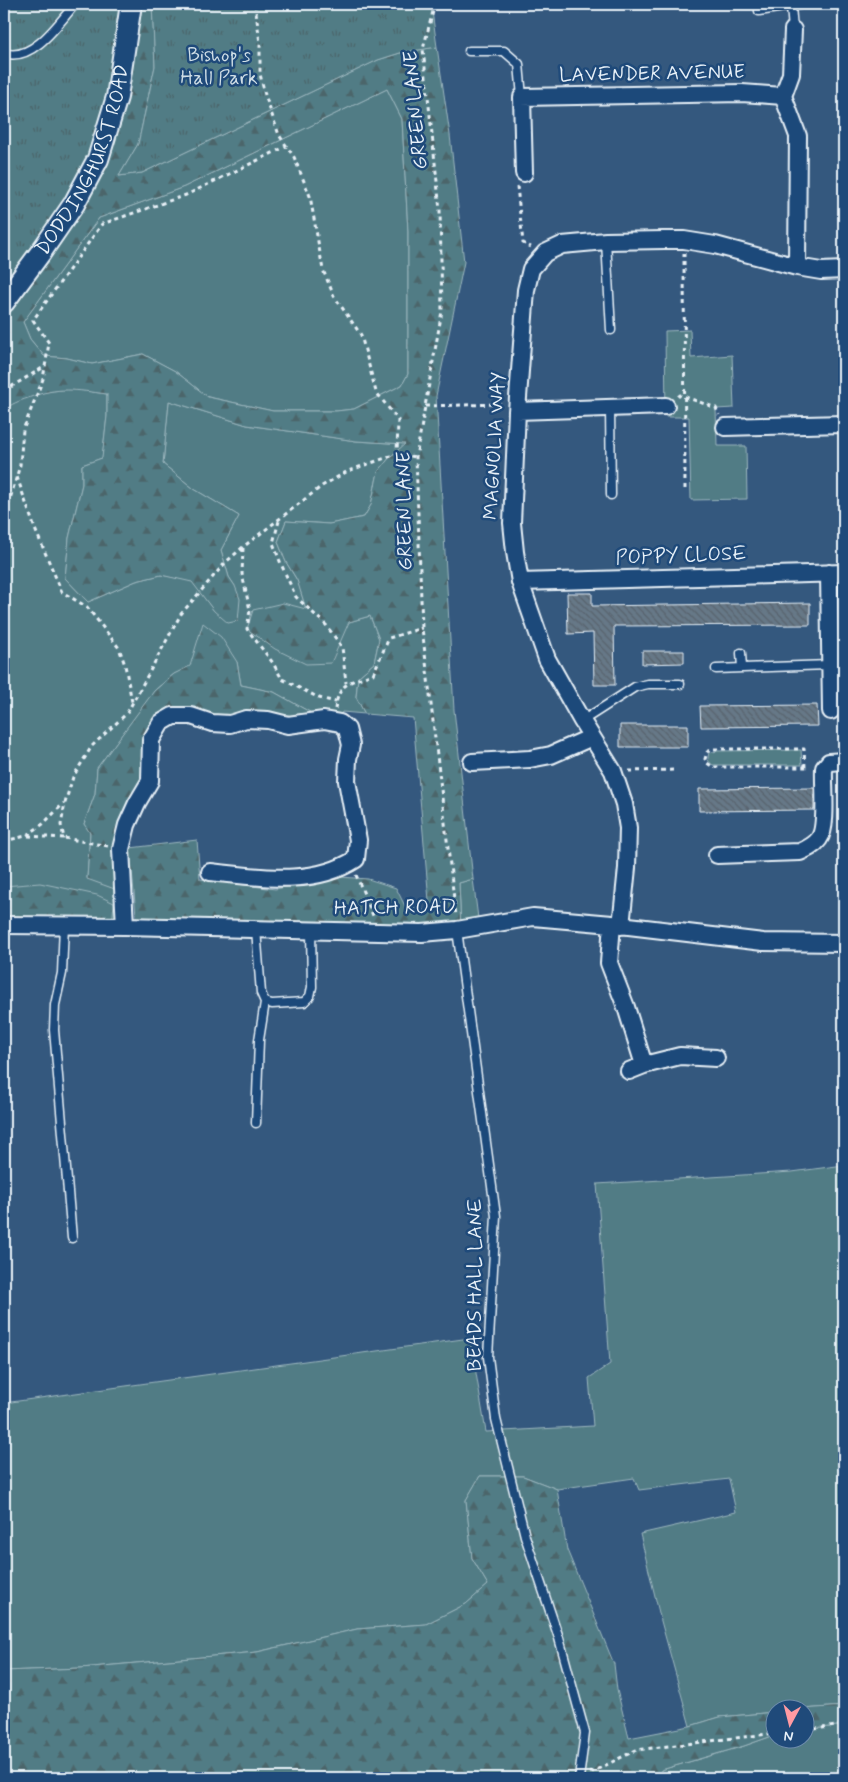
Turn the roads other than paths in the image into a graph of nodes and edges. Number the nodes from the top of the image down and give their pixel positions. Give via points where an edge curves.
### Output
1 (75, 4) edge
2 (130, 4) edge
3 (805, 4) edge
4 (791, 6) junction
5 (759, 11) dead end
6 (793, 30) joint
7 (469, 52) dead end
8 (4, 53) edge
9 (783, 96) junction
10 (522, 97) junction
11 (524, 173) road end
12 (606, 241) junction
13 (797, 267) junction
14 (844, 270) edge
15 (4, 302) edge
16 (611, 330) dead end
17 (666, 406) road end
18 (517, 407) junction
19 (610, 408) junction
20 (844, 424) edge
21 (725, 427) road end
22 (611, 495) dead end
23 (837, 573) edge
24 (520, 582) junction
25 (741, 653) dead end
26 (830, 665) junction
27 (742, 668) junction
28 (716, 669) dead end
29 (680, 684) dead end
30 (831, 711) dead end
31 (582, 721) junction
32 (592, 737) junction
33 (844, 761) edge
34 (472, 762) dead end
35 (717, 855) dead end
36 (210, 872) dead end
37 (4, 924) edge
38 (617, 925) junction
39 (64, 926) junction
40 (125, 926) junction
41 (256, 929) junction
42 (311, 930) junction
43 (457, 930) junction
44 (844, 943) edge
45 (265, 1002) junction
46 (716, 1058) dead end
47 (256, 1123) dead end
48 (72, 1238) dead end
49 (579, 1778) edge

1 - 8 lane via 27,53 12,56
2 - 15 street, DODDINGHURST ROAD via 117,97 98,159 74,204
3 - 4 lane
4 - 5 lane
4 - 6 lane
6 - 9 street via 791,74
7 - 10 lane via 504,51 519,64
9 - 10 street, LAVENDER AVENUE via 742,93
9 - 13 street via 798,136
10 - 11 street
12 - 13 street via 684,240
12 - 16 lane
12 - 18 street, MAGNOLIA WAY via 562,244 545,253 531,269 526,290
13 - 14 street
17 - 19 street
18 - 19 street
18 - 24 street, MAGNOLIA WAY via 512,523
19 - 22 lane
20 - 21 street
23 - 24 street, POPPY CLOSE
23 - 26 street
24 - 31 street, MAGNOLIA WAY via 547,659
25 - 27 lane
26 - 27 lane
26 - 30 street
27 - 28 lane
29 - 31 lane via 635,687
31 - 32 street, MAGNOLIA WAY
32 - 34 street via 550,755
32 - 38 street, MAGNOLIA WAY via 613,771 628,828 627,868
33 - 35 street via 829,762 824,768 824,825 820,837 811,847 800,852
36 - 40 street via 304,878 344,868 356,859 358,840 346,781 351,746 347,729 340,722 324,720 288,725 268,720 246,720 230,724 212,723 191,716 173,716 161,723 151,740 150,781 127,825 121,849
37 - 39 street, HATCH ROAD
38 - 43 street, HATCH ROAD via 533,917
38 - 44 street, HATCH ROAD via 762,942
38 - 46 street, MAGNOLIA WAY via 609,964 626,1008 636,1068 680,1056
39 - 40 street, HATCH ROAD
39 - 48 lane via 62,973 54,1030
40 - 41 street, HATCH ROAD
41 - 42 street, HATCH ROAD
41 - 45 lane via 260,984
42 - 43 street, HATCH ROAD via 422,933
42 - 45 lane via 310,996 304,1002
43 - 49 lane, BEADS HALL LANE via 496,1216 488,1357 496,1419 525,1536 560,1638 585,1733
45 - 47 lane via 259,1040

